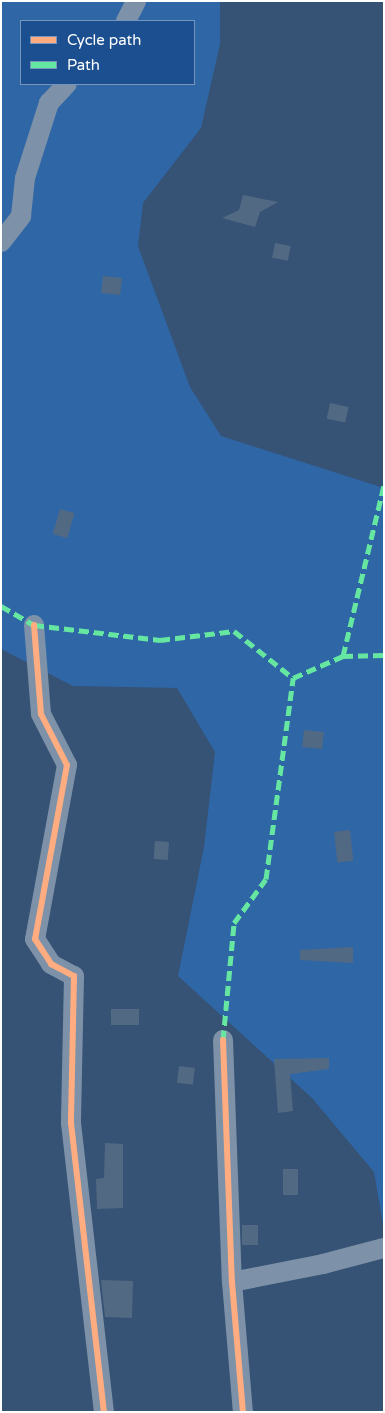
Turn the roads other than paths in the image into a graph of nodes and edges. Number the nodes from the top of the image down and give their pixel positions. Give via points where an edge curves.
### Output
1 (136, 1) edge
2 (126, 20) edge
3 (66, 85) edge
4 (1, 242) edge
5 (34, 625) dead end
6 (223, 1040) dead end
7 (384, 1248) edge
8 (232, 1282) junction
9 (104, 1412) edge
10 (243, 1412) edge

1 - 2 street
3 - 4 street via 49,103 25,178 21,216
5 - 9 street via 41,714 67,765 35,939 51,964 74,976 71,1124
6 - 8 street
7 - 8 street
8 - 10 street

